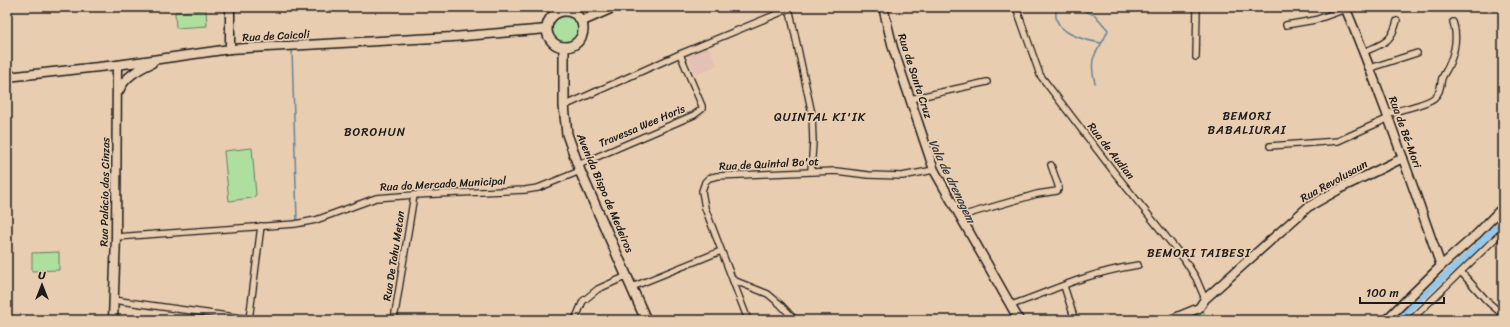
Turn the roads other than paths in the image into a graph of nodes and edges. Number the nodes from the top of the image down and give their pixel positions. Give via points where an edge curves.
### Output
1 (230, 7) edge
2 (614, 7) edge
3 (883, 7) edge
4 (1016, 7) edge
5 (1197, 7) edge
6 (789, 8) edge
7 (1345, 8) edge
8 (564, 9) edge
9 (582, 21) junction
10 (1397, 21) dead end
11 (1453, 22) dead end
12 (1286, 25) dead end
13 (547, 29) junction
14 (564, 47) junction
15 (230, 49) junction
16 (1364, 52) junction
17 (1417, 53) dead end
18 (680, 54) junction
19 (1196, 57) dead end
20 (160, 59) junction
21 (117, 65) junction
22 (1370, 68) junction
23 (7, 77) edge
24 (987, 82) dead end
25 (118, 94) junction
26 (910, 99) junction
27 (564, 106) junction
28 (1388, 116) junction
29 (1270, 146) dead end
30 (1403, 158) junction
31 (1051, 165) dead end
32 (579, 168) junction
33 (932, 170) junction
34 (812, 171) junction
35 (414, 194) junction
36 (1503, 207) edge
37 (960, 216) junction
38 (261, 226) junction
39 (1503, 231) edge
40 (116, 237) junction
41 (721, 250) junction
42 (1138, 265) dead end
43 (1441, 266) junction
44 (1462, 272) junction
45 (627, 276) junction
46 (733, 280) junction
47 (1064, 286) junction
48 (632, 287) junction
49 (1205, 299) junction
50 (113, 300) junction
51 (1011, 304) junction
52 (1073, 314) dead end
53 (1503, 315) edge
54 (113, 320) edge
55 (249, 320) edge
56 (394, 320) edge
57 (575, 320) edge
58 (646, 320) edge
59 (748, 320) edge
60 (795, 320) edge
61 (1019, 320) edge
62 (1170, 320) edge
63 (1386, 320) edge
64 (1411, 320) edge

1 - 15 street
2 - 9 main road
3 - 26 street, Rua de Santa Cruz
4 - 49 street, Rua de Audian via 1040,75 1184,259
5 - 19 street
6 - 18 street
6 - 34 street via 812,114
7 - 12 street via 1315,20
7 - 16 street, Rua de Bé-Mori
8 - 9 main road via 574,13
8 - 13 main road via 550,19
9 - 14 main road via 583,32 579,41
10 - 16 street via 1391,37
11 - 28 street via 1456,38 1454,50 1437,95 1424,103
13 - 14 main road via 550,39
13 - 15 street, Rua de Caicoli
14 - 27 main road, Avenida Bispo de Medeiros
15 - 20 street, Rua de Caicoli
16 - 22 street, Rua de Bé-Mori
17 - 22 street
18 - 27 street
18 - 32 street, Travessa Wee Horis via 702,109
20 - 21 street, Rua de Caicoli
20 - 25 street via 144,66 122,83
21 - 23 street, Rua de Caicoli
21 - 25 street, Rua Palácio das Cinzas
22 - 28 street, Rua de Bé-Mori
24 - 26 street
25 - 40 street, Rua Palácio das Cinzas
26 - 33 street, Rua de Santa Cruz
27 - 32 main road, Avenida Bispo de Medeiros via 567,134
28 - 29 street via 1338,141
28 - 30 street, Rua de Bé-Mori
30 - 43 street, Rua de Bé-Mori
30 - 49 street, Rua Revolusaun via 1308,207
31 - 37 street via 1059,188 1057,191 1037,194
32 - 35 street, Rua do Mercado Municipal via 538,188
32 - 45 main road, Avenida Bispo de Medeiros
33 - 34 street, Rua de Quintal Bo'ot via 902,176
33 - 37 street, Rua de Santa Cruz
34 - 41 street, Rua de Quintal Bo'ot via 709,178 702,190 703,198
35 - 38 street, Rua do Mercado Municipal via 376,198 316,220
35 - 56 street, Rua De Tahu Metan
36 - 43 street
37 - 51 street, Rua de Santa Cruz
38 - 40 street, Rua do Mercado Municipal
38 - 55 street
39 - 44 street
40 - 50 street, Rua Palácio das Cinzas
41 - 46 street, Rua de Quintal Bo'ot
41 - 48 street
42 - 47 street via 1083,278
43 - 63 street
44 - 53 street via 1486,301
44 - 64 street
45 - 48 main road, Avenida Bispo de Medeiros
45 - 57 street via 598,289 583,301
46 - 59 street, Rua de Quintal Bo'ot
46 - 60 street via 768,294
47 - 51 street
47 - 52 street
48 - 58 main road, Avenida Bispo de Medeiros
49 - 62 street, Rua Revolusaun via 1199,308
50 - 54 street, Rua Palácio das Cinzas
50 - 55 street
51 - 61 street, Rua de Santa Cruz

